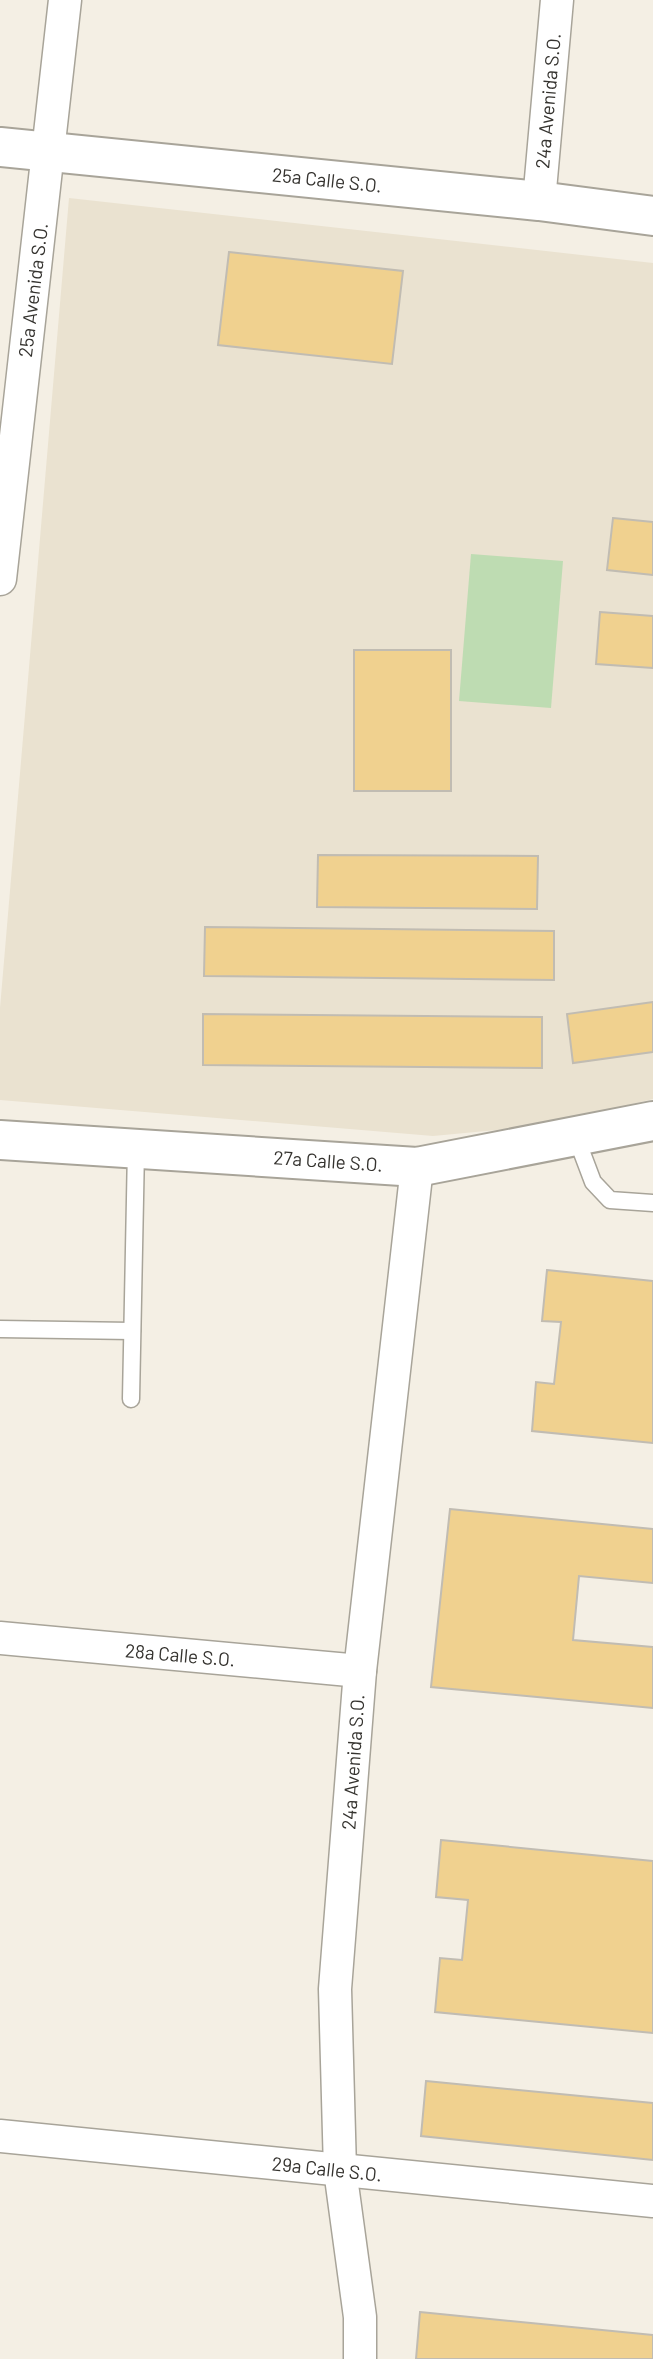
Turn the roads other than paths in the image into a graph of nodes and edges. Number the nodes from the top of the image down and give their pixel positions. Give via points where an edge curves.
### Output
1 (65, 0) edge
2 (557, 0) edge
3 (0, 147) edge
4 (49, 152) junction
5 (539, 201) junction
6 (653, 216) edge
7 (0, 579) edge
8 (653, 1121) edge
9 (576, 1135) junction
10 (0, 1140) edge
11 (136, 1148) junction
12 (417, 1167) junction
13 (653, 1203) edge
14 (0, 1329) edge
15 (132, 1331) junction
16 (131, 1399) dead end
17 (0, 1639) edge
18 (360, 1671) junction
19 (0, 2136) edge
20 (340, 2170) junction
21 (653, 2202) edge
22 (360, 2359) edge

1 - 4 street, 25a Avenida S.O.
2 - 5 street, 24a Avenida S.O.
3 - 4 street, 25a Calle S.O.
4 - 5 street, 25a Calle S.O.
4 - 7 street, 25a Avenida S.O.
5 - 6 street, 25a Calle S.O.
8 - 9 street, 27a Calle S.O.
9 - 12 street, 27a Calle S.O.
9 - 13 lane via 593,1181 610,1200
10 - 11 street, 27a Calle S.O.
11 - 12 street, 27a Calle S.O.
11 - 15 lane
12 - 18 street, 24a Avenida S.O.
14 - 15 lane
15 - 16 lane
17 - 18 street, 28a Calle S.O.
18 - 20 street, 24a Avenida S.O. via 335,1989
19 - 20 street, 29a Calle S.O.
20 - 21 street, 29a Calle S.O.
20 - 22 street, 24a Avenida S.O. via 360,2316

